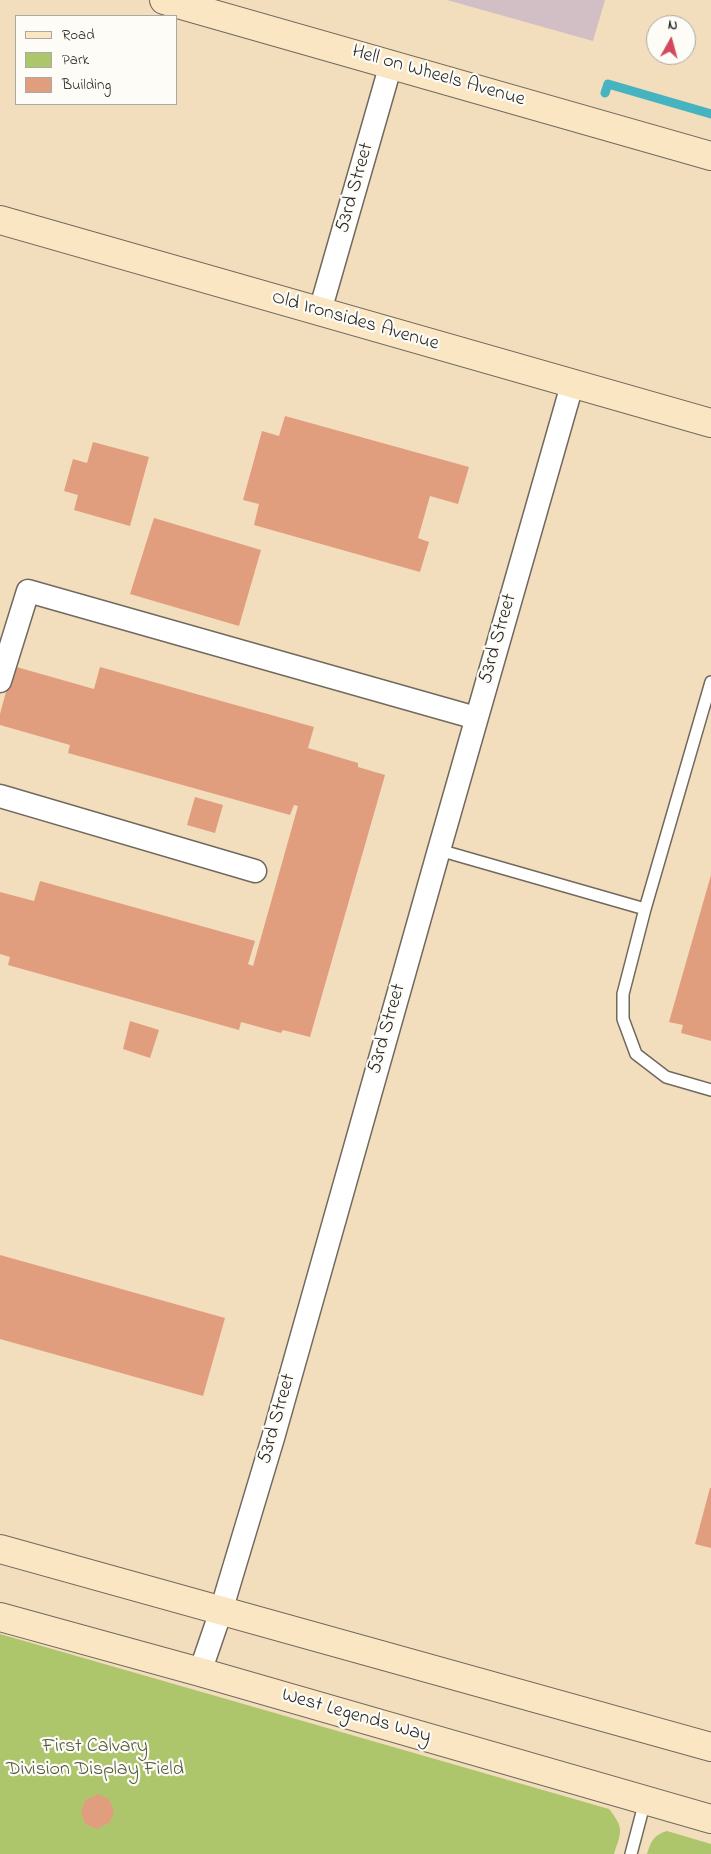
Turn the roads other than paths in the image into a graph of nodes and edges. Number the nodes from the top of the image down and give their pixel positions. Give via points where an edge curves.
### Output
1 (164, 0) edge
2 (391, 64) junction
3 (711, 156) edge
4 (0, 220) edge
5 (320, 311) junction
6 (572, 385) junction
7 (711, 423) edge
8 (0, 681) edge
9 (711, 682) edge
10 (476, 718) junction
11 (0, 796) edge
12 (439, 850) junction
13 (255, 871) dead end
14 (645, 909) junction
15 (711, 1090) edge
16 (0, 1549) edge
17 (221, 1611) junction
18 (0, 1617) edge
19 (200, 1672) junction
20 (711, 1747) edge
21 (645, 1801) junction
22 (711, 1819) edge
23 (631, 1854) edge

1 - 2 street, Hell on Wheels Avenue
2 - 3 street, Hell on Wheels Avenue
2 - 5 street, 53rd Street
4 - 5 street, Old Ironsides Avenue
5 - 6 street, Old Ironsides Avenue
6 - 7 street, Old Ironsides Avenue
6 - 10 street, 53rd Street
8 - 10 street via 28,591
9 - 14 lane
10 - 12 street, 53rd Street
11 - 13 street
12 - 14 lane
12 - 17 street, 53rd Street
14 - 15 lane via 623,994 623,1019 636,1054 666,1077
16 - 17 street
17 - 19 street, 53rd Street
17 - 20 street
18 - 19 street, West Legends Way
19 - 21 street, West Legends Way
21 - 22 street, West Legends Way
21 - 23 lane

